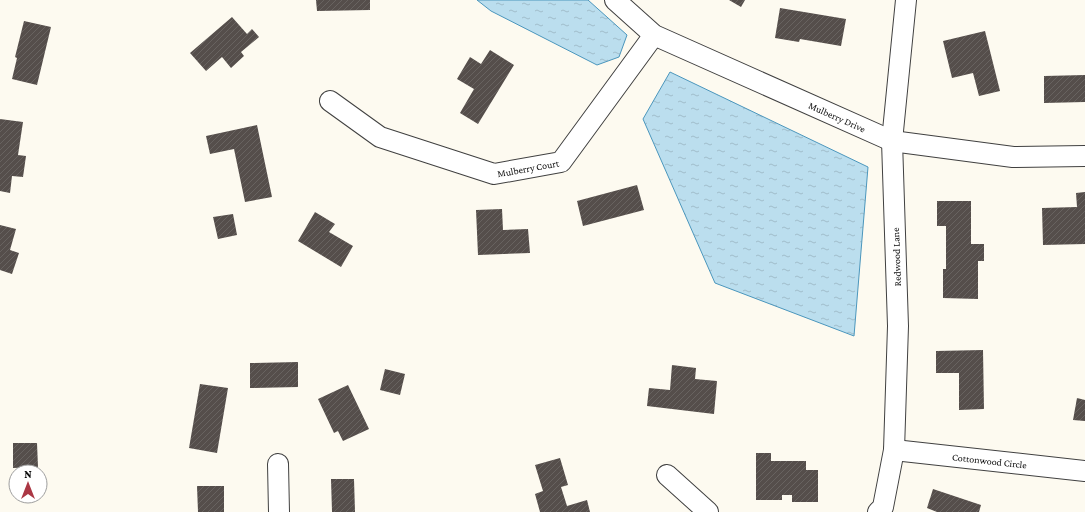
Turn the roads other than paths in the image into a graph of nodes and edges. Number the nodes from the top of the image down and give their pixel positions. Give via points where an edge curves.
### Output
1 (615, 0) edge
2 (906, 0) edge
3 (654, 35) junction
4 (330, 101) dead end
5 (892, 141) junction
6 (1085, 156) edge
7 (894, 450) junction
8 (278, 464) dead end
9 (1085, 471) edge
10 (667, 475) dead end
11 (279, 512) edge
12 (708, 512) edge
13 (878, 512) edge

1 - 3 street, Mulberry Drive
2 - 5 street, Redwood Lane
3 - 4 street, Mulberry Court via 561,162 494,174 380,137
3 - 5 street, Mulberry Drive
5 - 6 street, Mulberry Drive via 1013,157
5 - 7 street, Redwood Lane via 898,326
7 - 9 street, Cottonwood Circle
7 - 13 street, Redwood Lane via 883,507
8 - 11 street
10 - 12 street

